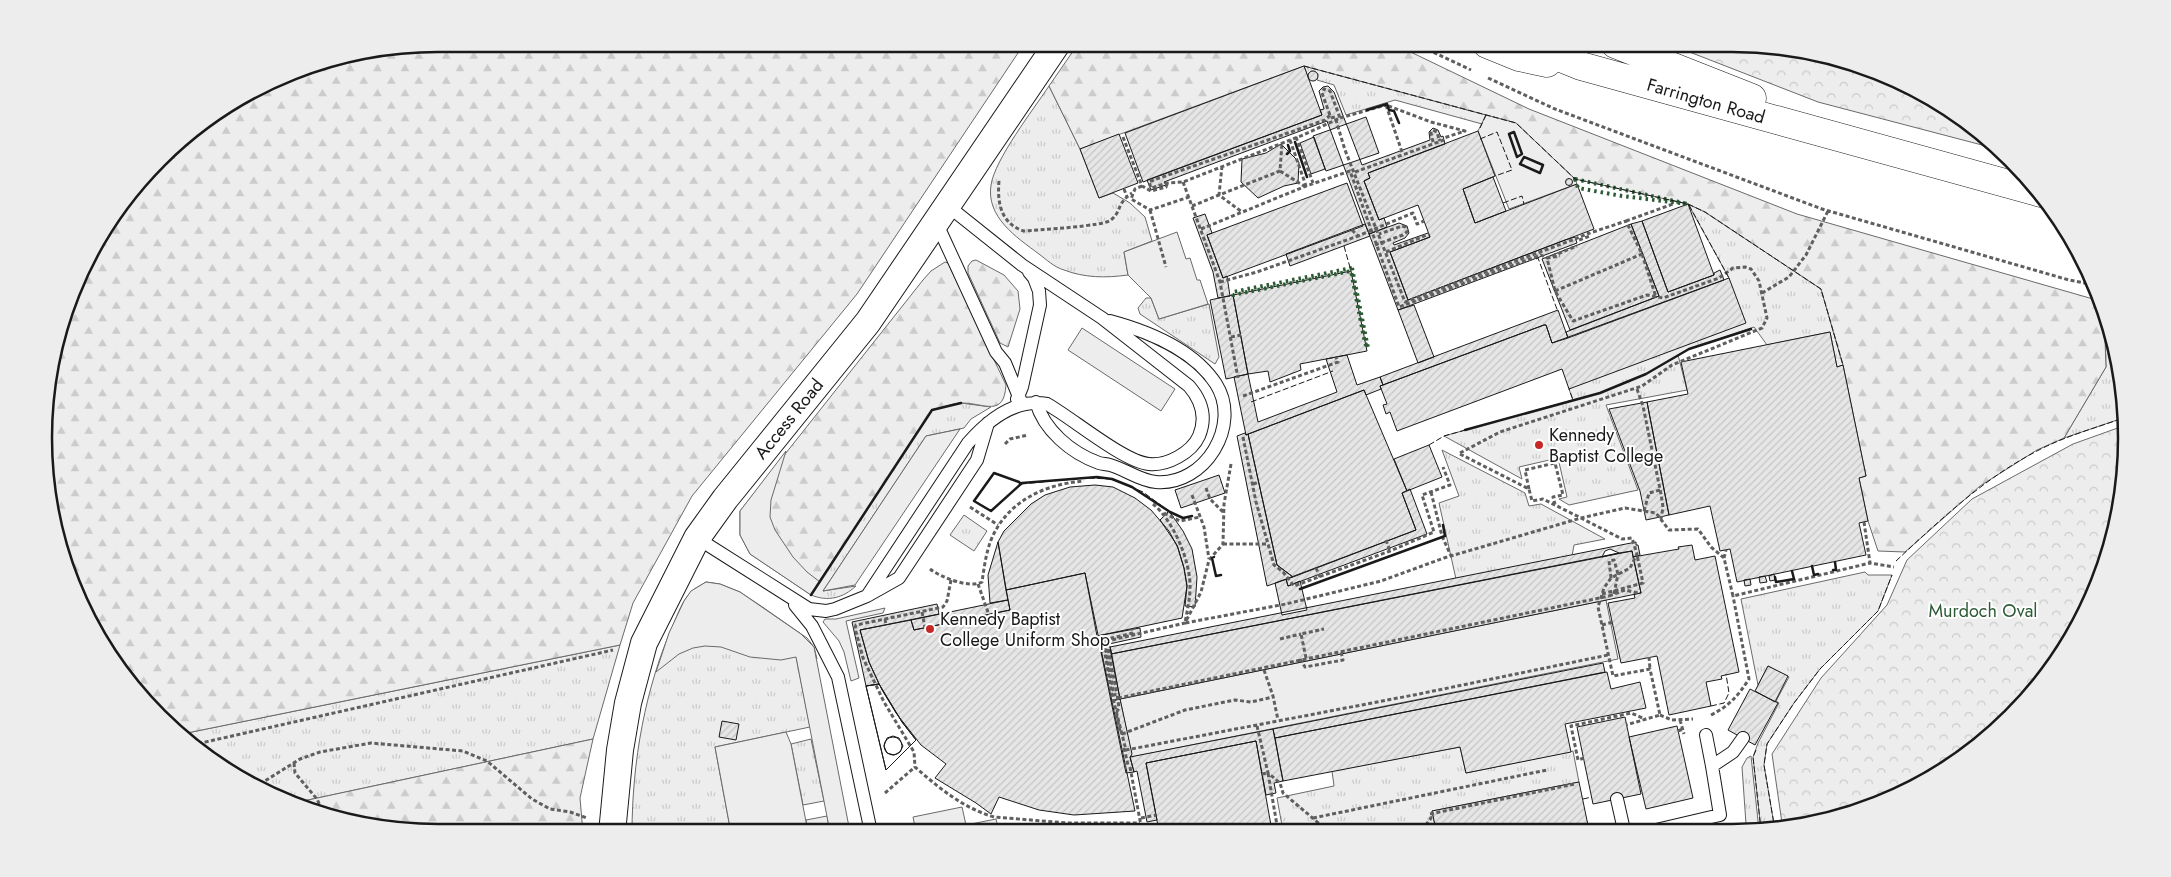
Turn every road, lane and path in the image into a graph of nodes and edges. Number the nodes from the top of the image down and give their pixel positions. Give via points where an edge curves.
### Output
1 (1052, 52) edge
2 (1433, 52) edge
3 (1509, 52) edge
4 (1546, 52) edge
5 (1635, 52) edge
6 (1565, 60) junction
7 (1477, 72) dead end
8 (1485, 77) dead end
9 (1386, 105) junction
10 (1330, 115) junction
11 (1340, 118) junction
12 (1122, 137) dead end
13 (1296, 137) junction
14 (1290, 140) junction
15 (1442, 140) junction
16 (1433, 142) dead end
17 (1282, 143) junction
18 (1402, 152) dead end
19 (1889, 152) junction
20 (1222, 166) junction
21 (1280, 171) junction
22 (1355, 172) junction
23 (1001, 175) dead end
24 (1183, 182) junction
25 (1167, 183) junction
26 (1313, 183) junction
27 (1142, 186) junction
28 (1305, 186) junction
29 (1124, 189) dead end
30 (2027, 189) edge
31 (1132, 194) junction
32 (1219, 195) junction
33 (1126, 197) junction
34 (1189, 197) junction
35 (1673, 204) dead end
36 (1192, 206) junction
37 (1150, 210) junction
38 (1828, 211) junction
39 (1242, 212) junction
40 (943, 215) junction
41 (1424, 221) dead end
42 (1626, 221) junction
43 (1201, 229) junction
44 (1352, 230) dead end
45 (1370, 232) junction
46 (1593, 232) dead end
47 (1379, 234) junction
48 (1429, 234) dead end
49 (1587, 235) dead end
50 (1358, 236) junction
51 (1375, 245) junction
52 (1577, 246) dead end
53 (1386, 252) junction
54 (1642, 254) junction
55 (1560, 256) dead end
56 (1547, 258) junction
57 (1022, 264) junction
58 (1166, 267) dead end
59 (1220, 282) junction
60 (2086, 283) edge
61 (1555, 291) junction
62 (1762, 293) junction
63 (1656, 297) junction
64 (1102, 318) junction
65 (1241, 335) dead end
66 (1231, 337) junction
67 (1336, 357) dead end
68 (1239, 380) dead end
69 (1637, 388) junction
70 (1239, 398) dead end
71 (1036, 402) junction
72 (1017, 403) junction
73 (1241, 433) dead end
74 (1443, 467) dead end
75 (1086, 481) dead end
76 (1259, 482) dead end
77 (1253, 484) junction
78 (1529, 489) junction
79 (1660, 490) junction
80 (1431, 492) junction
81 (1225, 496) dead end
82 (1148, 500) dead end
83 (1212, 501) dead end
84 (963, 503) dead end
85 (1555, 504) junction
86 (1196, 507) dead end
87 (1644, 511) junction
88 (1161, 512) junction
89 (1224, 513) junction
90 (1200, 517) junction
91 (1581, 518) junction
92 (1661, 520) junction
93 (1864, 522) dead end
94 (998, 525) junction
95 (1173, 529) junction
96 (1168, 531) dead end
97 (697, 538) junction
98 (1386, 540) dead end
99 (1224, 544) junction
100 (1268, 544) junction
101 (1726, 550) dead end
102 (1390, 551) junction
103 (1637, 554) junction
104 (1451, 556) junction
105 (1724, 558) junction
106 (1209, 560) junction
107 (1870, 563) junction
108 (1894, 567) dead end
109 (1316, 568) dead end
110 (1320, 577) junction
111 (1611, 578) junction
112 (978, 584) junction
113 (1602, 594) junction
114 (1614, 594) junction
115 (1638, 594) dead end
116 (1732, 596) junction
117 (793, 601) junction
118 (922, 612) junction
119 (989, 614) dead end
120 (885, 619) junction
121 (1613, 622) dead end
122 (1185, 623) junction
123 (886, 625) dead end
124 (1602, 625) junction
125 (925, 628) dead end
126 (1324, 629) dead end
127 (1132, 630) dead end
128 (1301, 634) junction
129 (1280, 638) dead end
130 (616, 649) dead end
131 (1108, 649) dead end
132 (1341, 652) junction
133 (1608, 655) junction
134 (1649, 657) dead end
135 (1306, 658) dead end
136 (1300, 659) dead end
137 (1650, 669) junction
138 (1264, 670) dead end
139 (840, 687) junction
140 (1118, 696) junction
141 (1273, 697) junction
142 (1660, 715) junction
143 (1708, 716) dead end
144 (1646, 719) junction
145 (1697, 719) dead end
146 (1278, 720) junction
147 (902, 722) dead end
148 (898, 725) junction
149 (1626, 725) dead end
150 (1257, 726) junction
151 (1683, 729) dead end
152 (1678, 731) dead end
153 (1122, 734) junction
154 (1706, 735) dead end
155 (1743, 738) dead end
156 (201, 743) edge
157 (1126, 750) junction
158 (1584, 758) dead end
159 (294, 763) junction
160 (1130, 766) junction
161 (1712, 766) junction
162 (915, 768) junction
163 (1548, 770) dead end
164 (1268, 773) junction
165 (1262, 774) dead end
166 (263, 782) edge
167 (1575, 784) dead end
168 (880, 795) dead end
169 (1617, 799) dead end
170 (320, 806) edge
171 (1156, 815) dead end
172 (1141, 818) junction
173 (1313, 818) junction
174 (590, 819) dead end
175 (1140, 823) joint
176 (613, 824) edge
177 (869, 824) edge
178 (876, 824) edge
179 (1277, 824) edge
180 (1320, 824) edge
181 (1428, 824) edge
182 (1623, 824) edge
183 (1682, 824) edge

1 - 40 street, Access Road
2 - 7 path
3 - 6 main road via 1539,63
4 - 6 main road, Farrington Road
5 - 19 main road, Farrington Road
6 - 19 main road, Farrington Road
8 - 38 path via 1555,109
9 - 11 path
9 - 15 path via 1431,122 1465,130
9 - 18 path
10 - 11 path via 1323,96 1324,89 1331,92
10 - 22 path, bridge via 1335,117
10 - 25 path via 1325,120 1150,182 1151,188
11 - 13 path
12 - 27 path
13 - 14 path
13 - 26 path
14 - 17 path
14 - 28 path
15 - 16 path via 1433,130
15 - 22 path
17 - 20 path
17 - 21 path
19 - 30 main road, Farrington Road
20 - 24 path
20 - 32 path
21 - 28 path
21 - 32 path
22 - 47 path, bridge
23 - 33 path via 998,193 1002,214 1015,228 1024,231 1105,224 1117,214 1121,201
24 - 25 path
24 - 34 path
25 - 27 path via 1166,187 1151,191
26 - 28 path
26 - 45 path via 1350,171
27 - 31 path
28 - 39 path
29 - 33 path
31 - 33 path
31 - 37 path via 1131,199
32 - 36 path
32 - 39 path
34 - 36 path
34 - 37 path
35 - 42 path
36 - 43 path
37 - 58 path
38 - 60 path
38 - 62 path via 1806,255 1789,277
39 - 43 path
40 - 57 lane
40 - 72 lane via 992,343 1005,363
40 - 97 street, Access Road via 868,322 725,498
41 - 45 path via 1417,224 1414,213
42 - 46 path
42 - 54 path
43 - 59 path
44 - 50 path
45 - 50 path
45 - 51 path
47 - 51 path via 1406,228 1403,235
47 - 53 path, bridge
48 - 53 path
49 - 53 path, bridge via 1405,302
50 - 59 path
51 - 56 path via 1399,307 1541,255
52 - 56 path
54 - 61 path
54 - 63 path
55 - 56 path
56 - 61 path
57 - 64 lane
57 - 72 lane via 1034,278 1040,305
59 - 66 path
61 - 63 path via 1573,321 1647,295
62 - 63 path via 1759,281 1751,269 1745,267 1733,268 1719,278 1663,298
62 - 69 path via 1767,318 1762,328 1672,365
64 - 71 lane via 1195,393 1203,422 1194,445 1165,463 1143,463 1128,457 1047,404
64 - 71 lane via 1146,332 1182,352 1209,375 1221,393 1223,403 1222,435 1214,452 1182,479 1155,482 1078,452 1054,435 1040,415
65 - 66 path
66 - 68 path
67 - 70 path via 1338,362
69 - 78 path via 1500,432 1459,453
69 - 79 path
71 - 72 lane
72 - 117 lane via 988,423 978,460 899,578 845,606 826,611 809,609
73 - 77 path
74 - 80 path via 1450,486
75 - 94 path via 1060,483 1025,498
76 - 77 path
77 - 100 path
78 - 85 path via 1532,501 1543,499
78 - 85 path via 1525,470 1555,463 1563,495 1553,497
79 - 87 path via 1649,492
79 - 92 path
80 - 102 path via 1422,495 1434,532
80 - 104 path via 1442,536
81 - 89 path
82 - 88 path
83 - 89 path
84 - 94 path
85 - 91 path
86 - 90 path
87 - 91 path via 1625,508
87 - 92 path via 1656,513
88 - 90 path via 1180,521
88 - 95 path
89 - 99 path
90 - 106 path
91 - 103 path via 1622,539 1632,538
91 - 104 path
92 - 105 path via 1669,530 1698,529
93 - 107 path
94 - 112 path via 990,541 982,582
95 - 96 path
95 - 122 path via 1190,588
97 - 117 lane
97 - 176 street, Access Road via 644,644 628,703
98 - 102 path
99 - 100 path
99 - 106 path
100 - 110 path via 1274,565 1294,586
101 - 105 path
102 - 110 path
103 - 111 path via 1630,568
103 - 113 path via 1642,583
104 - 122 path via 1381,581 1286,604
105 - 116 path
106 - 122 path via 1201,592
107 - 108 path
107 - 116 path
109 - 110 path
111 - 113 path
111 - 114 path, bridge via 1610,560 1616,562 1618,574
112 - 118 path via 951,580 943,607
112 - 119 path
113 - 124 path via 1598,607
114 - 115 path via 1625,590
114 - 132 path, bridge
116 - 143 path via 1749,679 1738,697
117 - 139 lane via 812,626
118 - 120 path
118 - 125 path
120 - 123 path
120 - 148 path via 855,628 863,658
121 - 124 path
122 - 153 path via 1103,642 1108,679
124 - 133 path
126 - 128 path
127 - 140 path, bridge via 1133,633 1104,640 1114,695
128 - 129 path, bridge
128 - 135 path
130 - 156 path
131 - 140 path
132 - 136 path via 1342,660 1304,667
132 - 140 path, bridge
133 - 137 path via 1613,676
133 - 146 path
134 - 137 path
137 - 142 path
138 - 141 path
139 - 177 lane
139 - 178 lane via 855,725
140 - 160 path, bridge via 1116,713 1128,765 1125,767
141 - 146 path
141 - 153 path via 1251,702 1235,700 1185,710
142 - 144 path
142 - 145 path via 1672,720
144 - 149 path
144 - 158 path via 1631,713 1571,726 1578,760
146 - 150 path
147 - 148 path
148 - 162 path via 914,752
150 - 157 path
150 - 164 path
151 - 152 path
153 - 157 path
154 - 161 lane
155 - 161 lane via 1733,752
157 - 160 path
159 - 166 path
159 - 170 path via 296,773
159 - 174 path via 320,752 371,744 463,750 487,761 532,799 550,809
160 - 172 path
161 - 183 lane via 1720,815
162 - 168 path
162 - 175 path via 947,795 994,817 1067,823
163 - 173 path
164 - 165 path
164 - 173 path via 1280,783 1283,793
164 - 179 path
167 - 181 path via 1430,814
169 - 182 lane
171 - 172 path
172 - 175 path
173 - 180 path

